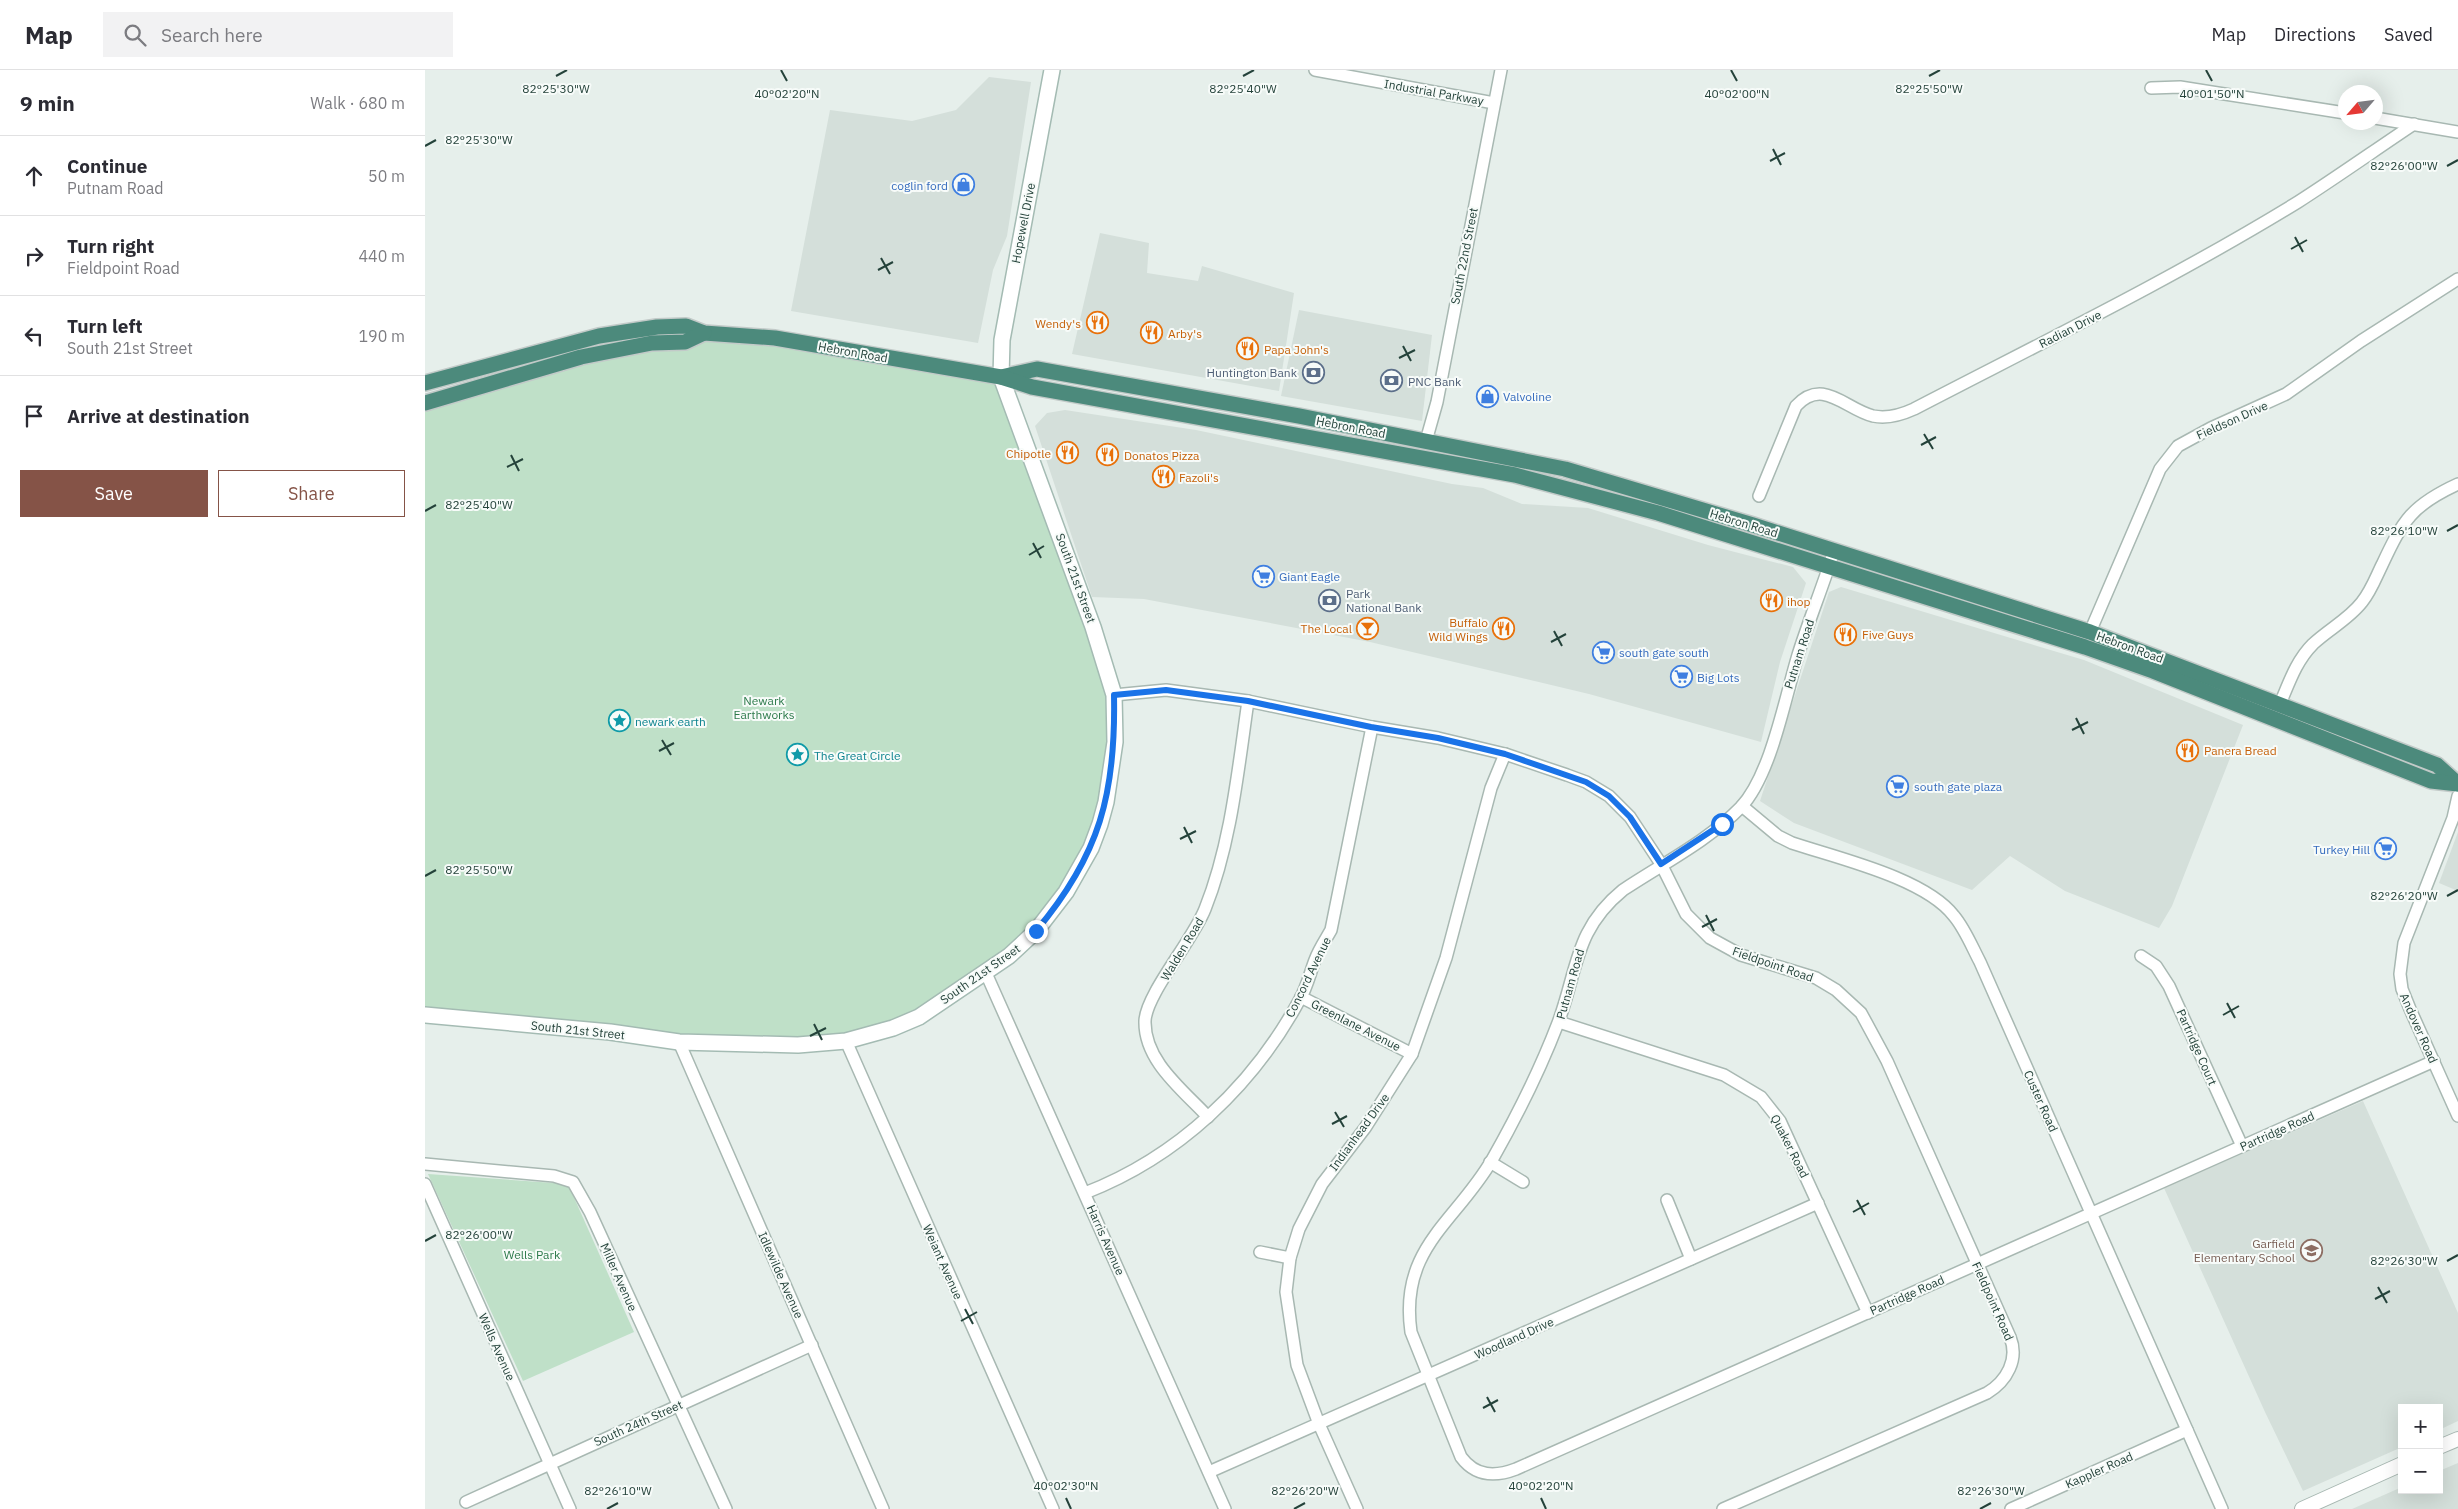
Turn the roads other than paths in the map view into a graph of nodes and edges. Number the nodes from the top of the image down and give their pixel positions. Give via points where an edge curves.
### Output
1 (1052, 70) edge
2 (1315, 70) edge
3 (1501, 70) edge
4 (2151, 88) dead end
5 (1494, 103) junction
6 (2338, 112) edge
7 (2383, 119) edge
8 (2414, 124) junction
9 (2458, 132) edge
10 (2458, 279) edge
11 (704, 333) junction
12 (1001, 377) junction
13 (425, 383) edge
14 (425, 403) edge
15 (1426, 441) junction
16 (1333, 442) junction
17 (1429, 460) junction
18 (1547, 466) junction
19 (2458, 484) edge
20 (1759, 496) dead end
21 (1834, 551) junction
22 (1829, 567) junction
23 (2090, 632) junction
24 (1114, 695) junction
25 (1248, 701) junction
26 (2280, 704) junction
27 (1371, 727) junction
28 (1505, 754) junction
29 (2458, 784) edge
30 (2458, 796) edge
31 (1742, 806) junction
32 (1661, 864) junction
33 (2141, 956) dead end
34 (985, 971) junction
35 (1301, 997) junction
36 (425, 1015) edge
37 (1559, 1022) junction
38 (846, 1041) junction
39 (679, 1042) junction
40 (1411, 1054) junction
41 (2434, 1061) junction
42 (1208, 1116) junction
43 (2458, 1116) edge
44 (2242, 1146) junction
45 (1490, 1162) junction
46 (425, 1164) edge
47 (1523, 1182) dead end
48 (425, 1184) edge
49 (1085, 1193) junction
50 (1667, 1200) dead end
51 (1818, 1203) junction
52 (2091, 1213) junction
53 (1260, 1252) dead end
54 (1290, 1258) junction
55 (1691, 1259) junction
56 (1977, 1264) junction
57 (1868, 1313) junction
58 (812, 1345) junction
59 (1430, 1375) junction
60 (678, 1405) junction
61 (1319, 1424) junction
62 (2187, 1430) junction
63 (2458, 1439) edge
64 (2443, 1445) edge
65 (549, 1463) junction
66 (2398, 1466) edge
67 (1209, 1472) junction
68 (466, 1502) dead end
69 (570, 1509) edge
70 (726, 1509) edge
71 (883, 1509) edge
72 (1053, 1509) edge
73 (1225, 1509) edge
74 (1357, 1509) edge
75 (1723, 1509) edge
76 (2011, 1509) edge
77 (2222, 1509) edge
78 (2302, 1509) edge

1 - 12 main road, Hopewell Drive via 1002,340
2 - 5 street, Industrial Parkway
3 - 5 street, South 22nd Street
4 - 6 street via 2180,87
5 - 15 street, South 22nd Street via 1437,402
7 - 8 street
8 - 9 street
8 - 20 street, Radian Drive via 2297,202 2219,248 1914,410 1900,416 1873,416 1835,397 1813,394 1804,398 1796,406
10 - 23 street, Fieldson Drive via 2361,341 2287,394 2178,446 2160,468
11 - 12 highway, Hebron Road via 775,338
11 - 13 highway, Hebron Road via 686,326 599,336
11 - 14 highway, Hebron Road via 685,342 652,343 581,357
12 - 15 highway, Hebron Road via 1037,369
12 - 16 highway, Hebron Road via 1032,387
12 - 24 main road, South 21st Street via 1093,627
15 - 16 highway via 1404,448 1342,437
15 - 18 highway, Hebron Road
16 - 17 highway, Hebron Road
17 - 18 highway via 1452,454 1535,470
17 - 22 highway, Hebron Road via 1560,486
18 - 21 highway, Hebron Road
19 - 26 street via 2433,495 2401,526 2362,602 2312,645 2300,660
21 - 22 street, Putnam Road
21 - 23 highway, Hebron Road
22 - 29 highway, Hebron Road via 2085,647 2431,781
22 - 31 street, Putnam Road via 1799,653 1770,753
23 - 26 highway, Hebron Road
24 - 25 street, Fieldpoint Road via 1166,690
24 - 34 main road, South 21st Street via 1115,742 1106,802 1091,848 1067,892 1036,931 1009,956
25 - 27 street, Fieldpoint Road
25 - 42 street, Walden Road via 1217,872 1202,916 1151,1001 1145,1021 1151,1052
26 - 29 highway, Hebron Road via 2437,765
27 - 28 street, Fieldpoint Road
27 - 35 street, Concord Avenue via 1331,930 1316,957
28 - 32 street, Fieldpoint Road via 1586,782 1609,796 1630,817
28 - 40 street, Indianhead Drive via 1491,788 1447,958
30 - 41 street, Andover Road via 2453,818 2417,908 2401,959 2402,989
31 - 32 street, Putnam Road via 1722,824
31 - 52 street, Custer Road via 1778,836 1914,886 1954,915 1980,962
32 - 37 street, Putnam Road via 1611,900 1584,937
32 - 56 street, Fieldpoint Road via 1687,914 1709,938 1741,955 1816,978 1861,1013 1887,1061
33 - 44 street, Partridge Court via 2156,966 2169,986
34 - 38 main road, South 21st Street via 919,1017
34 - 49 street, Harris Avenue
35 - 40 street, Greenlane Avenue
35 - 42 street, Concord Avenue via 1249,1075
36 - 39 main road, South 21st Street via 611,1032
37 - 45 street, Putnam Road via 1533,1083
37 - 51 street, Quaker Road via 1724,1075 1751,1089 1780,1121
38 - 39 main road, South 21st Street via 798,1045
38 - 72 street, Weiant Avenue
39 - 58 street, Idlewilde Avenue
40 - 54 street, Indianhead Drive via 1365,1128 1322,1184 1299,1229
41 - 43 street, Andover Road
41 - 44 street, Partridge Road
42 - 49 street, Concord Avenue via 1146,1163
44 - 52 street, Partridge Road
45 - 47 street
45 - 59 street, Putnam Road via 1415,1268 1408,1310 1411,1332
46 - 60 street, Miller Avenue via 555,1176 573,1182 590,1212
48 - 65 street, Wells Avenue
49 - 67 street, Harris Avenue
50 - 55 street
51 - 55 street, Woodland Drive
51 - 57 street, Quaker Road
52 - 56 street, Partridge Road
52 - 62 street, Custer Road
53 - 54 street
54 - 61 street, Indianhead Drive via 1286,1292 1290,1325 1297,1365
55 - 59 street, Woodland Drive
56 - 57 street, Partridge Road
56 - 75 street, Fieldpoint Road via 2014,1348 2009,1368 1995,1388
57 - 59 street, Partridge Road via 1500,1475 1478,1472 1465,1461
58 - 60 street, South 24th Street
58 - 71 street, Idlewilde Avenue
59 - 61 street, Woodland Drive
60 - 65 street, South 24th Street
60 - 70 street, Miller Avenue
61 - 67 street, Woodland Drive
61 - 74 street, Indianhead Drive
62 - 76 street, Kappler Road
62 - 77 street, Custer Road
63 - 64 street
65 - 68 street, South 24th Street
65 - 69 street, Wells Avenue
66 - 78 street
67 - 73 street, Harris Avenue

